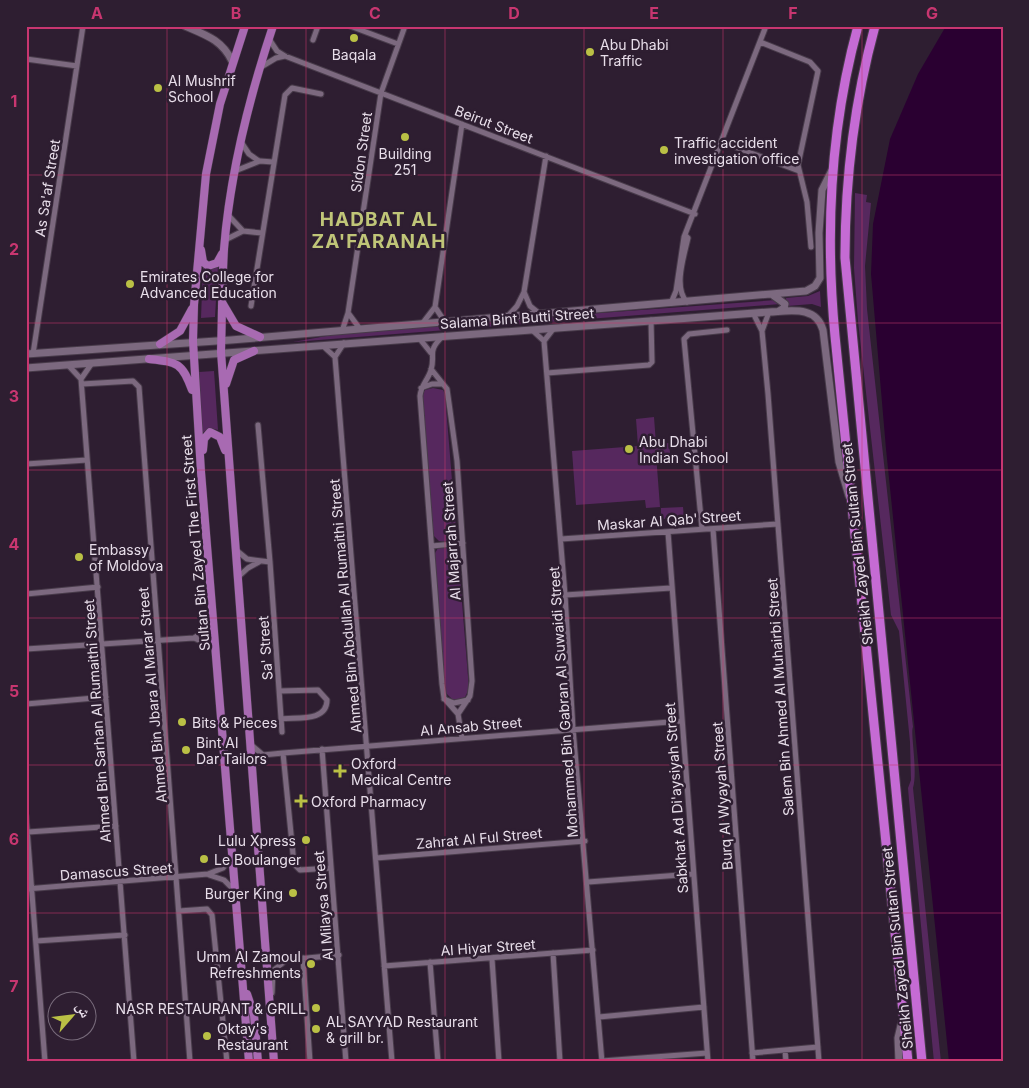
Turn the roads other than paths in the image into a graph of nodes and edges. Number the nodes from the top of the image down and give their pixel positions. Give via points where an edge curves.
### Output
1 (83, 26) edge
2 (245, 26) edge
3 (273, 26) edge
4 (318, 26) edge
5 (350, 26) edge
6 (405, 26) edge
7 (766, 26) edge
8 (858, 26) edge
9 (875, 26) edge
10 (191, 27) edge
11 (269, 38) junction
12 (313, 40) dead end
13 (760, 42) junction
14 (398, 44) junction
15 (285, 56) junction
16 (26, 59) edge
17 (232, 61) junction
18 (77, 66) junction
19 (261, 67) junction
20 (380, 93) junction
21 (321, 94) dead end
22 (462, 124) junction
23 (241, 142) junction
24 (722, 142) junction
25 (546, 156) junction
26 (260, 161) junction
27 (273, 162) junction
28 (832, 170) junction
29 (235, 171) junction
30 (799, 171) junction
31 (695, 214) junction
32 (228, 215) junction
33 (243, 231) junction
34 (199, 233) junction
35 (262, 233) junction
36 (686, 236) junction
37 (225, 244) junction
38 (811, 247) dead end
39 (524, 292) junction
40 (774, 296) junction
41 (221, 299) junction
42 (688, 303) junction
43 (670, 304) junction
44 (194, 305) junction
45 (251, 306) dead end
46 (435, 307) junction
47 (778, 311) junction
48 (769, 312) junction
49 (348, 313) junction
50 (752, 313) junction
51 (541, 315) junction
52 (506, 317) junction
53 (651, 320) junction
54 (445, 322) junction
55 (422, 324) junction
56 (554, 328) junction
57 (360, 329) junction
58 (530, 329) junction
59 (727, 330) dead end
60 (342, 331) junction
61 (762, 331) junction
62 (444, 336) junction
63 (260, 337) junction
64 (418, 338) junction
65 (221, 340) junction
66 (193, 341) junction
67 (544, 341) junction
68 (160, 344) junction
69 (344, 344) junction
70 (322, 345) junction
71 (254, 351) junction
72 (221, 352) junction
73 (431, 353) junction
74 (30, 354) edge
75 (194, 355) junction
76 (335, 357) junction
77 (149, 359) junction
78 (92, 363) junction
79 (68, 365) junction
80 (26, 368) edge
81 (432, 369) junction
82 (547, 373) junction
83 (82, 381) junction
84 (444, 384) junction
85 (421, 388) junction
86 (225, 391) junction
87 (195, 398) junction
88 (258, 425) dead end
89 (228, 456) junction
90 (87, 460) junction
91 (26, 464) edge
92 (201, 472) junction
93 (852, 504) junction
94 (778, 524) junction
95 (713, 529) junction
96 (702, 530) junction
97 (668, 532) junction
98 (561, 539) junction
99 (463, 543) junction
100 (432, 546) junction
101 (236, 550) junction
102 (259, 562) junction
103 (270, 562) junction
104 (238, 578) junction
105 (98, 587) junction
106 (671, 588) junction
107 (26, 594) edge
108 (566, 595) junction
109 (214, 616) junction
110 (194, 638) junction
111 (158, 641) junction
112 (102, 644) junction
113 (26, 649) edge
114 (217, 652) junction
115 (279, 691) junction
116 (106, 697) junction
117 (444, 698) junction
118 (468, 700) junction
119 (26, 704) edge
120 (458, 714) junction
121 (281, 718) junction
122 (682, 721) junction
123 (574, 729) junction
124 (282, 732) dead end
125 (462, 738) junction
126 (250, 744) junction
127 (367, 746) junction
128 (322, 749) junction
129 (283, 753) junction
130 (263, 756) junction
131 (252, 766) junction
132 (26, 816) edge
133 (116, 826) junction
134 (28, 832) junction
135 (585, 841) junction
136 (232, 857) junction
137 (376, 858) junction
138 (331, 868) junction
139 (208, 874) junction
140 (693, 874) junction
141 (177, 878) junction
142 (120, 882) junction
143 (588, 882) junction
144 (29, 889) edge
145 (235, 891) junction
146 (180, 910) junction
147 (125, 935) junction
148 (36, 941) junction
149 (593, 950) junction
150 (554, 953) junction
151 (339, 955) junction
152 (303, 958) junction
153 (492, 959) junction
154 (430, 962) junction
155 (384, 966) junction
156 (244, 983) junction
157 (704, 1007) junction
158 (599, 1017) junction
159 (271, 1018) junction
160 (903, 1018) junction
161 (818, 1046) junction
162 (785, 1050) junction
163 (707, 1053) junction
164 (752, 1053) junction
165 (602, 1061) edge
166 (45, 1062) edge
167 (134, 1062) edge
168 (190, 1062) edge
169 (227, 1062) edge
170 (249, 1062) edge
171 (258, 1062) edge
172 (273, 1062) edge
173 (310, 1062) edge
174 (346, 1062) edge
175 (392, 1062) edge
176 (438, 1062) edge
177 (499, 1062) edge
178 (560, 1062) edge
179 (708, 1062) edge
180 (753, 1062) edge
181 (786, 1062) edge
182 (819, 1062) edge
183 (899, 1062) edge
184 (908, 1062) edge
185 (922, 1062) edge

1 - 18 street, As Sa'af Street
2 - 17 main road, Sultan Bin Zayed The First Street
3 - 11 main road
4 - 12 street
5 - 14 street
6 - 14 street, Sidon Street
7 - 13 street
8 - 28 highway, Sheikh Zayed Bin Sultan Street via 842,97
9 - 185 highway, Sheikh Zayed Bin Sultan Street via 858,95 850,150 845,268
10 - 17 main road via 215,38
11 - 15 street, Beirut Street
11 - 19 main road
13 - 24 street
13 - 30 street via 810,62 818,71
14 - 20 street, Sidon Street
15 - 19 street
15 - 20 street, Beirut Street
16 - 18 street
17 - 34 main road, Sultan Bin Zayed The First Street via 213,133
18 - 74 street, As Sa'af Street
19 - 23 main road
20 - 22 street, Beirut Street
20 - 49 street, Sidon Street
21 - 27 street via 295,88 287,92
22 - 25 street, Beirut Street
22 - 46 street
23 - 26 street via 249,154
23 - 29 main road
24 - 30 street
24 - 31 street
25 - 31 street, Beirut Street
25 - 39 street
26 - 27 street
26 - 29 street
27 - 35 street
28 - 40 main road, Salama Bint Butti Street via 822,190 820,278 816,286 806,292
28 - 93 highway, Sheikh Zayed Bin Sultan Street via 829,220 831,298
29 - 32 main road
30 - 38 street via 807,202
31 - 36 street
32 - 33 street
32 - 37 main road
33 - 35 street
33 - 37 street
34 - 37 main road via 202,258 208,266 217,263
34 - 44 main road, Sultan Bin Zayed The First Street
35 - 45 street
36 - 42 street via 680,287
36 - 43 street via 675,295
37 - 41 main road
39 - 51 street via 530,306
39 - 52 street
40 - 42 main road, Salama Bint Butti Street
40 - 47 main road via 785,304
41 - 63 main road via 236,326
41 - 65 main road
42 - 43 main road, Salama Bint Butti Street
43 - 51 main road, Salama Bint Butti Street
44 - 66 main road, Sultan Bin Zayed The First Street
44 - 68 main road via 180,331
46 - 54 street
46 - 55 street
47 - 48 main road, Salama Bint Butti Street
47 - 93 main road, Salama Bint Butti Street via 810,312 821,323 839,462
48 - 50 main road, Salama Bint Butti Street
48 - 61 street, Salem Bin Ahmed Al Muhairbi Street
49 - 57 street
49 - 60 street, Sidon Street
50 - 53 main road, Salama Bint Butti Street
50 - 61 street, Salem Bin Ahmed Al Muhairbi Street
51 - 52 main road, Salama Bint Butti Street
52 - 54 main road, Salama Bint Butti Street
53 - 56 main road, Salama Bint Butti Street
53 - 82 street via 652,362 649,365
54 - 55 main road, Salama Bint Butti Street
55 - 57 main road, Salama Bint Butti Street
56 - 58 main road, Salama Bint Butti Street
56 - 67 street
57 - 60 main road, Salama Bint Butti Street
58 - 62 main road, Salama Bint Butti Street
58 - 67 street
59 - 96 street via 689,334 684,339
60 - 63 main road, Salama Bint Butti Street
61 - 94 street, Salem Bin Ahmed Al Muhairbi Street
62 - 64 main road, Salama Bint Butti Street
62 - 73 street
63 - 65 main road, Salama Bint Butti Street
64 - 69 main road, Salama Bint Butti Street
64 - 73 street
65 - 66 main road, Salama Bint Butti Street
65 - 72 main road
66 - 68 main road, Salama Bint Butti Street
66 - 75 main road, Sultan Bin Zayed The First Street
67 - 82 street, Mohammed Bin Gabran Al Suwaidi Street
68 - 74 main road, Salama Bint Butti Street
69 - 70 main road, Salama Bint Butti Street
69 - 76 street
70 - 71 main road, Salama Bint Butti Street
70 - 76 street
71 - 72 main road, Salama Bint Butti Street
71 - 86 main road via 234,360
72 - 75 main road, Salama Bint Butti Street
72 - 86 main road
73 - 81 street
75 - 77 main road, Salama Bint Butti Street
75 - 87 main road, Sultan Bin Zayed The First Street
76 - 127 street, Ahmed Bin Abdullah Al Rumaithi Street
77 - 78 main road, Salama Bint Butti Street
77 - 87 main road via 181,366
78 - 79 main road, Salama Bint Butti Street
78 - 83 street
79 - 80 main road, Salama Bint Butti Street
79 - 83 street
81 - 84 street, Al Majarrah Street
81 - 85 street
82 - 98 street, Mohammed Bin Gabran Al Suwaidi Street
83 - 90 street, Ahmed Bin Sarhan Al Rumaithi Street
83 - 111 street, Ahmed Bin Jbara Al Marar Street via 137,383
84 - 85 street
84 - 99 street, Al Majarrah Street via 456,453
85 - 100 street, Al Majarrah Street
86 - 89 main road
87 - 92 main road, Sultan Bin Zayed The First Street
88 - 103 street, Sa' Street
89 - 92 main road via 220,437 210,432 204,439
89 - 101 main road
90 - 91 street
90 - 105 street, Ahmed Bin Sarhan Al Rumaithi Street
92 - 109 main road, Sultan Bin Zayed The First Street
93 - 160 highway, Sheikh Zayed Bin Sultan Street
94 - 95 street, Maskar Al Qab' Street
94 - 161 street, Salem Bin Ahmed Al Muhairbi Street
95 - 96 street, Maskar Al Qab' Street
95 - 164 street, Burq Al Wyayah Street
96 - 97 street, Maskar Al Qab' Street
97 - 98 street, Maskar Al Qab' Street
97 - 106 street, Sabkhat Ad Di'aysiyah Street
98 - 108 street, Mohammed Bin Gabran Al Suwaidi Street
99 - 100 street
99 - 118 street, Al Majarrah Street via 472,682
100 - 117 street, Al Majarrah Street
101 - 102 street
101 - 104 main road
102 - 103 street
102 - 104 street
103 - 115 street, Sa' Street
104 - 126 main road
105 - 107 street
105 - 112 street, Ahmed Bin Sarhan Al Rumaithi Street
106 - 108 street
106 - 122 street, Sabkhat Ad Di'aysiyah Street
108 - 123 street, Mohammed Bin Gabran Al Suwaidi Street
109 - 110 street via 207,630
109 - 114 main road, Sultan Bin Zayed The First Street
110 - 111 street
110 - 114 street
111 - 112 street
111 - 141 street, Ahmed Bin Jbara Al Marar Street
112 - 113 street
112 - 116 street, Ahmed Bin Sarhan Al Rumaithi Street
114 - 136 main road, Sultan Bin Zayed The First Street
115 - 121 street, Sa' Street
115 - 121 street via 318,690 327,700 325,709 318,715
116 - 119 street
116 - 133 street, Ahmed Bin Sarhan Al Rumaithi Street
117 - 118 street via 454,702
117 - 120 street
118 - 120 street, Al Majarrah Street
120 - 125 street
121 - 124 street, Sa' Street
122 - 123 street, Al Ansab Street
122 - 140 street, Sabkhat Ad Di'aysiyah Street
123 - 125 street, Al Ansab Street
123 - 135 street, Mohammed Bin Gabran Al Suwaidi Street
125 - 127 street, Al Ansab Street
126 - 130 street
126 - 131 main road
127 - 128 street, Al Ansab Street
127 - 137 street, Ahmed Bin Abdullah Al Rumaithi Street
128 - 129 street, Al Ansab Street
128 - 138 street, Al Milaysa Street
129 - 130 street, Al Ansab Street
129 - 138 street via 294,864 300,870
130 - 131 street
131 - 159 main road
132 - 134 street
133 - 134 street
133 - 142 street, Ahmed Bin Sarhan Al Rumaithi Street
134 - 144 street
135 - 137 street, Zahrat Al Ful Street
135 - 143 street, Mohammed Bin Gabran Al Suwaidi Street
136 - 139 street, Damascus Street via 223,868
136 - 145 main road, Sultan Bin Zayed The First Street
137 - 155 street, Ahmed Bin Abdullah Al Rumaithi Street
138 - 151 street, Al Milaysa Street
139 - 141 street, Damascus Street
139 - 145 street via 224,880
140 - 143 street
140 - 157 street, Sabkhat Ad Di'aysiyah Street
141 - 142 street, Damascus Street
141 - 146 street, Ahmed Bin Jbara Al Marar Street
142 - 144 street, Damascus Street
142 - 147 street, Ahmed Bin Sarhan Al Rumaithi Street
143 - 149 street, Mohammed Bin Gabran Al Suwaidi Street
144 - 148 street
145 - 156 main road, Sultan Bin Zayed The First Street
146 - 168 street, Ahmed Bin Jbara Al Marar Street
146 - 169 street via 207,909 212,915
147 - 148 street
147 - 167 street, Ahmed Bin Sarhan Al Rumaithi Street
148 - 166 street
149 - 150 street, Al Hiyar Street
149 - 158 street, Mohammed Bin Gabran Al Suwaidi Street
150 - 153 street, Al Hiyar Street
150 - 178 street
151 - 152 street
151 - 174 street, Al Milaysa Street
152 - 159 street via 283,961 273,971
152 - 173 street
153 - 154 street, Al Hiyar Street
153 - 177 street
154 - 155 street, Al Hiyar Street
154 - 176 street
155 - 175 street, Ahmed Bin Abdullah Al Rumaithi Street
156 - 170 main road, Sultan Bin Zayed The First Street
156 - 171 main road via 254,1015
157 - 158 street
157 - 163 street, Sabkhat Ad Di'aysiyah Street
158 - 165 street, Mohammed Bin Gabran Al Suwaidi Street
159 - 172 main road
160 - 183 main road via 898,1038
160 - 184 highway, Sheikh Zayed Bin Sultan Street
161 - 162 street
161 - 182 street, Salem Bin Ahmed Al Muhairbi Street
162 - 164 street
162 - 181 street
163 - 165 street
163 - 179 street, Sabkhat Ad Di'aysiyah Street
164 - 180 street, Burq Al Wyayah Street

